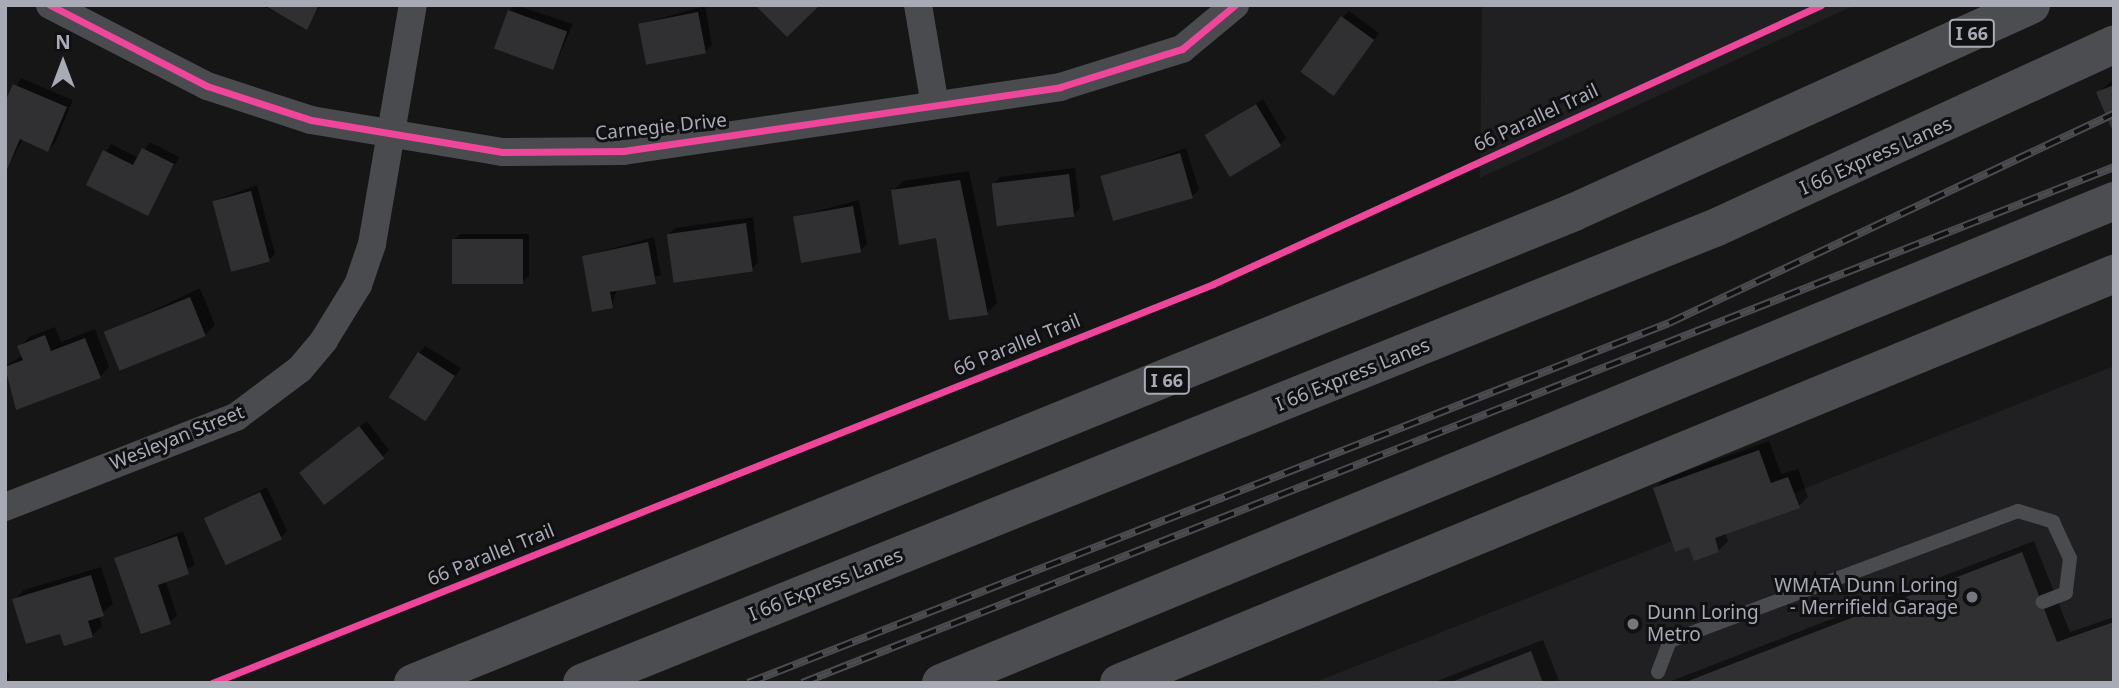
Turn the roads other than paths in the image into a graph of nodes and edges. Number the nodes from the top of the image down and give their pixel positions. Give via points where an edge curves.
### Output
1 (50, 5) edge
2 (413, 5) edge
3 (918, 5) edge
4 (1235, 5) edge
5 (2031, 5) edge
6 (2114, 44) edge
7 (935, 105) junction
8 (389, 138) junction
9 (2114, 201) edge
10 (2114, 274) edge
11 (5, 507) edge
12 (2043, 602) dead end
13 (1658, 672) dead end
14 (413, 683) edge
15 (582, 683) edge
16 (942, 683) edge
17 (1119, 683) edge

1 - 8 street, Carnegie Drive via 207,86
2 - 8 street, Wesleyan Street
3 - 7 street
4 - 7 street, Carnegie Drive via 1182,49 1110,77
5 - 14 highway, I 66 via 1572,213
6 - 15 highway, I 66 Express Lanes via 1717,227
7 - 8 street, Carnegie Drive via 623,151 502,152
8 - 11 street, Wesleyan Street via 372,244 358,285 300,369 236,417
9 - 16 highway
10 - 17 highway
12 - 13 lane via 2066,593 2070,558 2053,522 2018,511 1670,641

